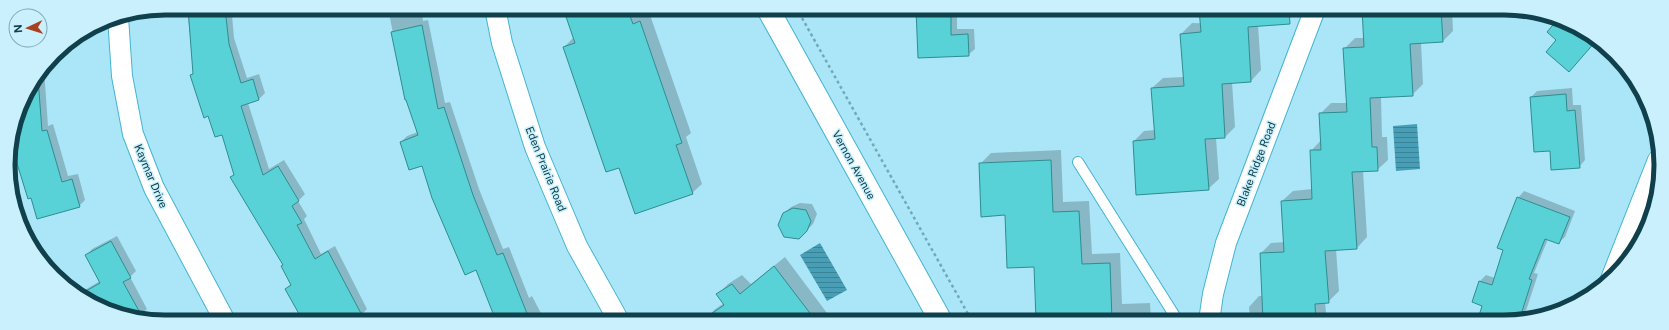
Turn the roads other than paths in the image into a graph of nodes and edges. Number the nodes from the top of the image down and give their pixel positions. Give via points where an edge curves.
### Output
1 (496, 15) edge
2 (771, 15) edge
3 (1313, 15) edge
4 (118, 23) edge
5 (1078, 162) dead end
6 (1654, 170) edge
7 (1616, 265) edge
8 (222, 315) edge
9 (616, 315) edge
10 (938, 315) edge
11 (1174, 315) edge
12 (1210, 315) edge

1 - 9 street, Eden Prairie Road via 502,43 535,147 577,246
2 - 10 main road, Vernon Avenue
3 - 12 street, Blake Ridge Road via 1226,243
4 - 8 street, Kaymar Drive via 122,76 133,134 154,188
5 - 11 lane
6 - 7 street

